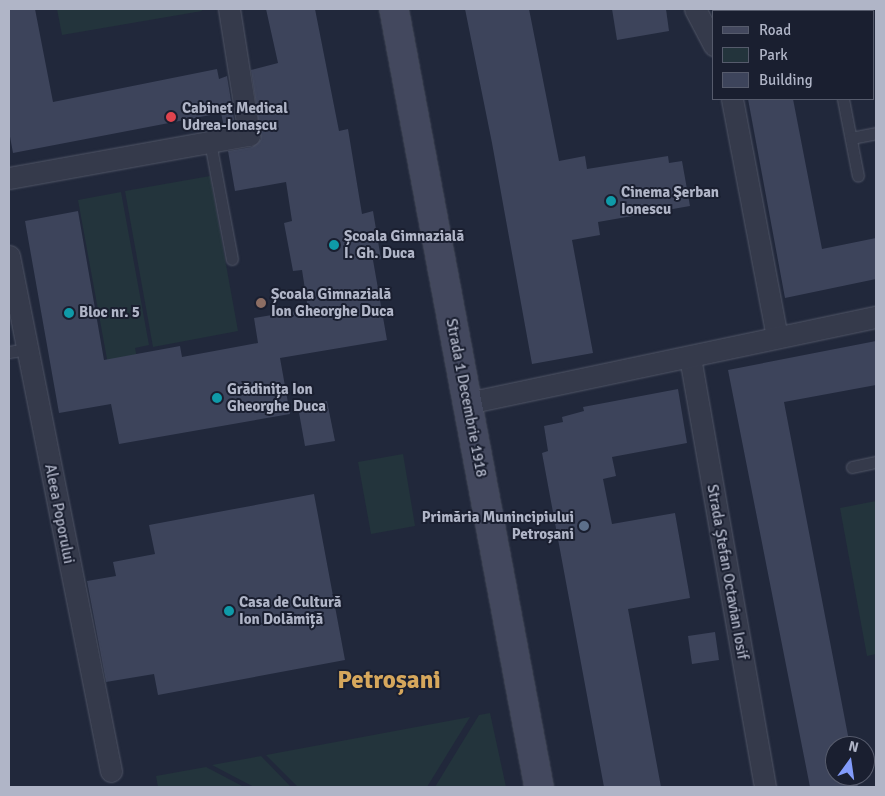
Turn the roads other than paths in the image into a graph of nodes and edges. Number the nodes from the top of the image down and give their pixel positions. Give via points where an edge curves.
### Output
1 (229, 9) edge
2 (394, 9) edge
3 (695, 9) edge
4 (712, 40) edge
5 (732, 100) edge
6 (843, 100) edge
7 (876, 133) edge
8 (851, 138) junction
9 (210, 142) junction
10 (858, 176) dead end
11 (9, 178) edge
12 (9, 256) edge
13 (232, 259) dead end
14 (876, 316) edge
15 (777, 337) junction
16 (17, 350) edge
17 (690, 357) junction
18 (467, 403) junction
19 (876, 462) edge
20 (852, 467) dead end
21 (111, 771) dead end
22 (539, 787) edge
23 (765, 787) edge

1 - 9 street via 249,135
2 - 18 main road, Strada 1 Decembrie 1918
3 - 4 street
5 - 15 street
6 - 8 lane
7 - 8 lane
8 - 10 lane
9 - 11 street
9 - 13 lane
12 - 16 street, Aleea Poporului
14 - 15 street
15 - 17 street
16 - 21 street, Aleea Poporului
17 - 18 street
17 - 23 street, Strada Ștefan Octavian Iosif
18 - 22 main road, Strada 1 Decembrie 1918
19 - 20 lane

